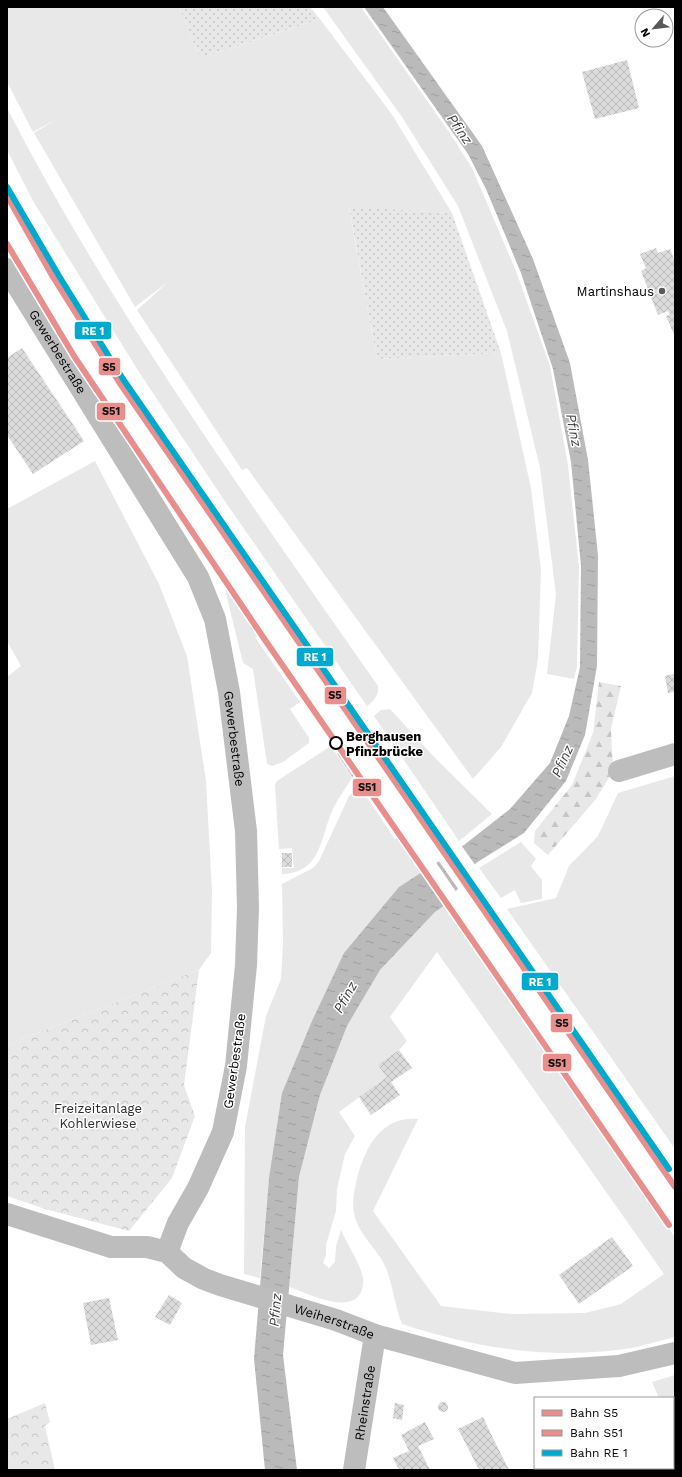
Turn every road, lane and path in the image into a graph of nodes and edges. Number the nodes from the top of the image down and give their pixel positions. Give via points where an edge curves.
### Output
1 (7, 269) edge
2 (675, 754) edge
3 (618, 771) dead end
4 (7, 1214) edge
5 (167, 1252) junction
6 (375, 1335) junction
7 (675, 1353) edge
8 (354, 1470) edge

1 - 5 street, Gewerbestraße via 198,577 214,619 229,692 246,831 248,907 246,965 236,1066 223,1132
2 - 3 street
4 - 5 street, Weiherstraße via 111,1248 148,1247
5 - 6 street, Weiherstraße via 184,1268 204,1279 336,1320
6 - 7 street, Weiherstraße via 515,1373 619,1366
6 - 8 street, Rheinstraße

